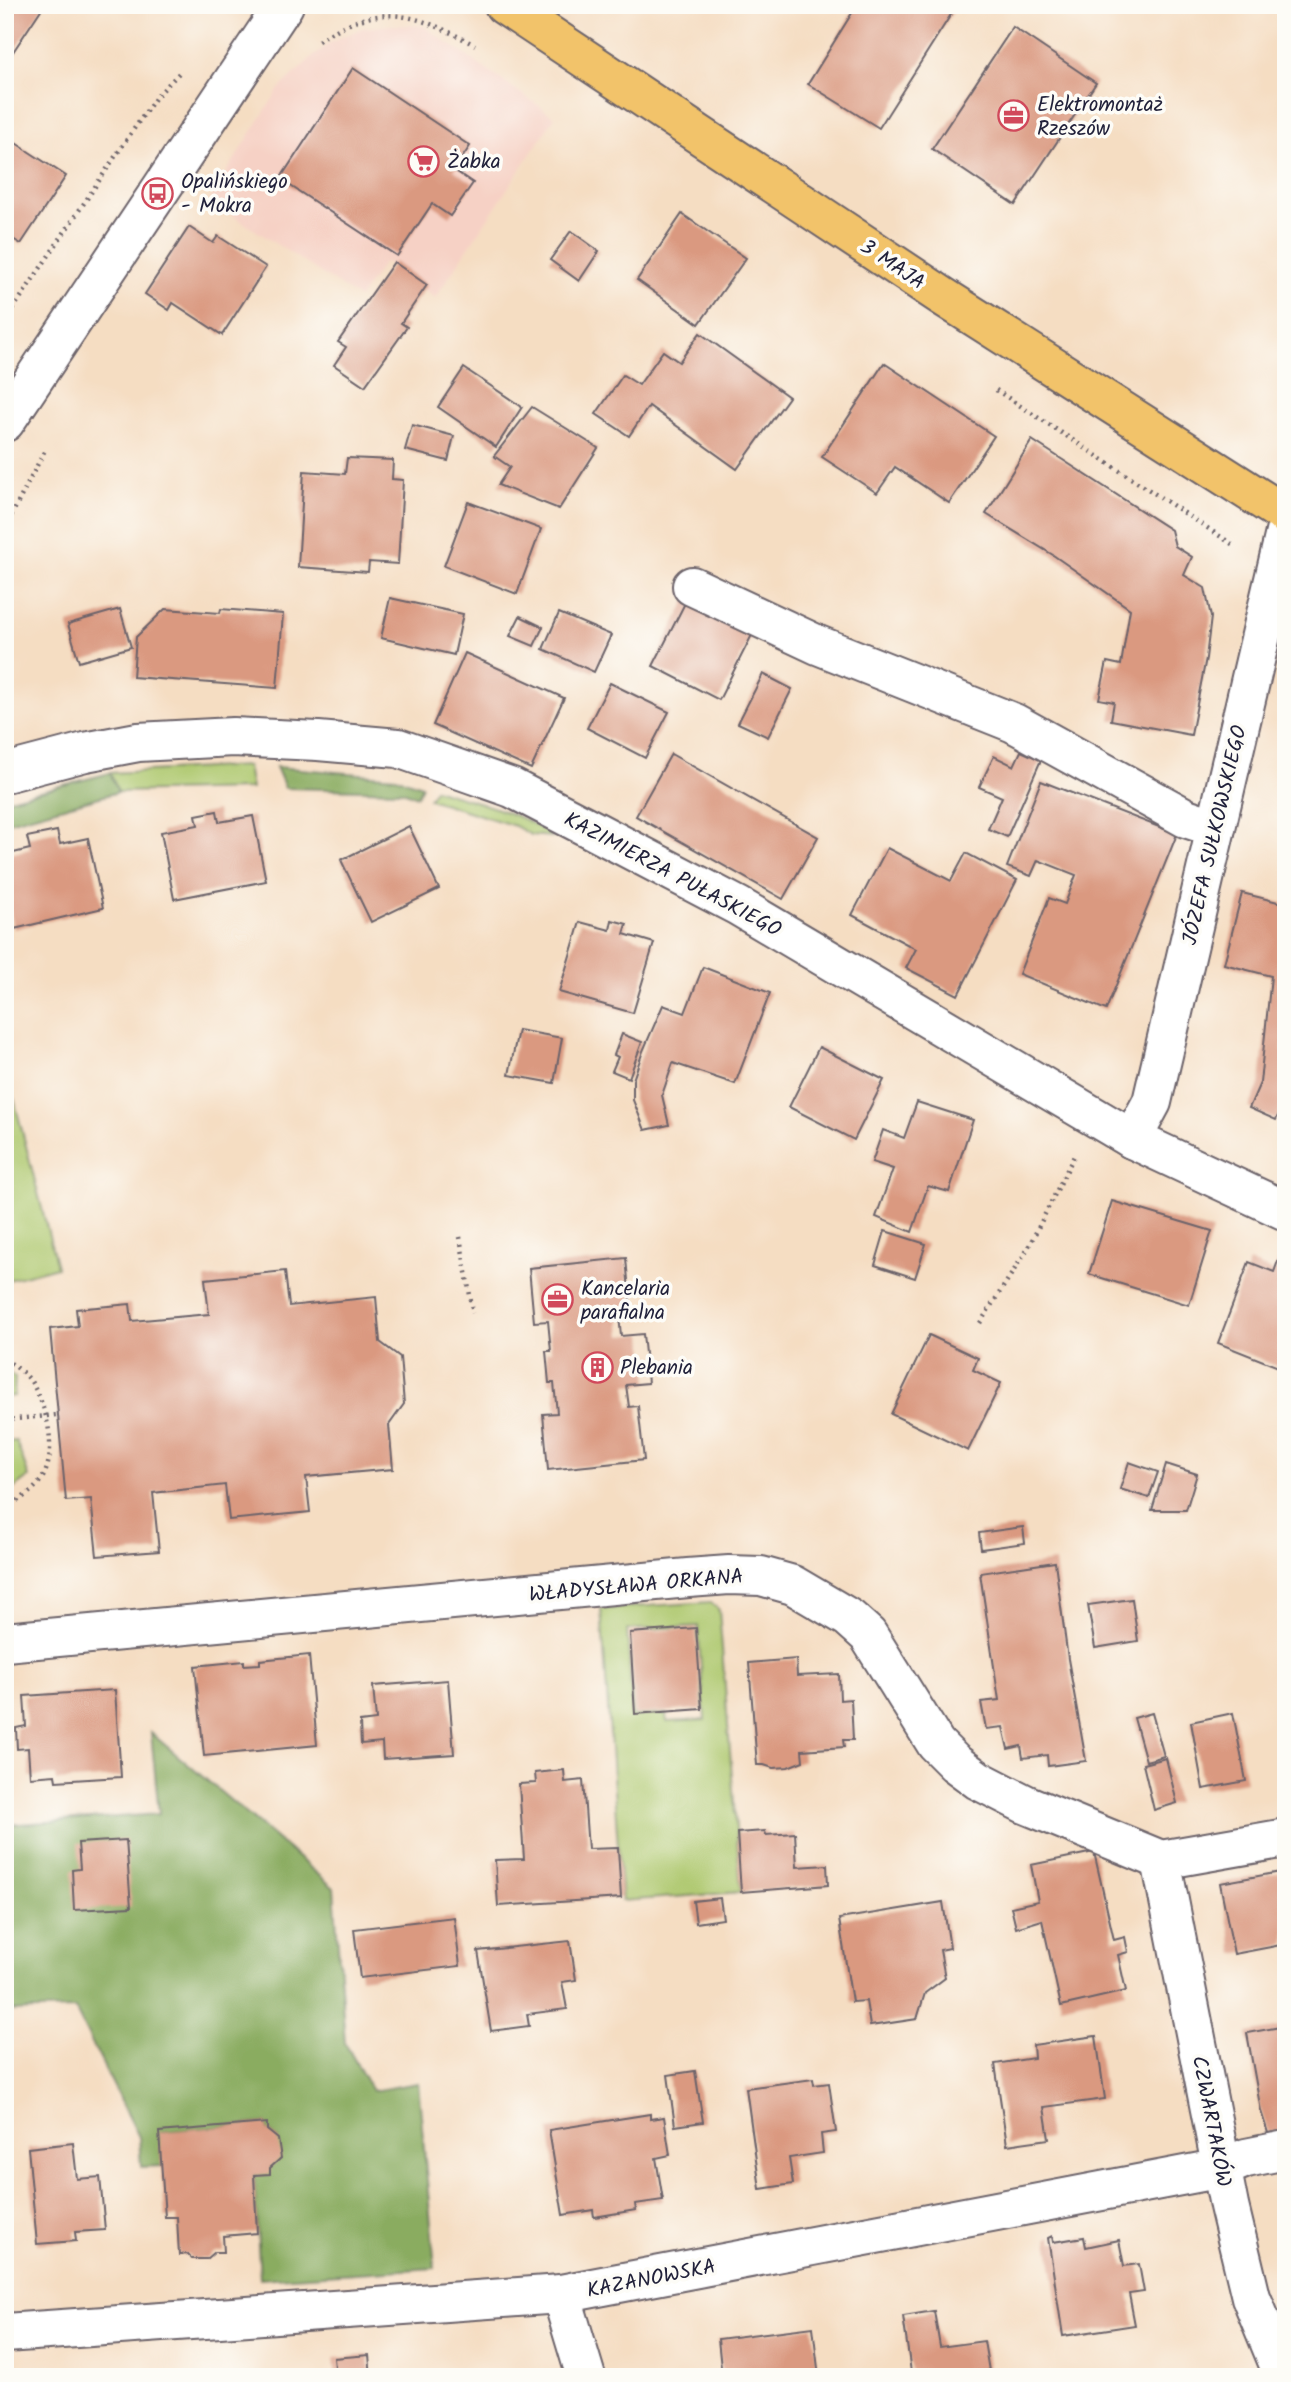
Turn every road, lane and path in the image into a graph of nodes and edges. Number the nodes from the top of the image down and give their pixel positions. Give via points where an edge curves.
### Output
1 (284, 5) edge
2 (504, 5) edge
3 (312, 45) dead end
4 (476, 45) dead end
5 (181, 71) dead end
6 (5, 321) edge
7 (986, 383) dead end
8 (5, 422) edge
9 (50, 436) dead end
10 (1286, 515) edge
11 (1286, 527) edge
12 (5, 528) edge
13 (1242, 551) dead end
14 (692, 586) dead end
15 (5, 773) edge
16 (1216, 828) junction
17 (1094, 1116) junction
18 (1132, 1139) junction
19 (1286, 1211) edge
20 (460, 1237) dead end
21 (473, 1313) dead end
22 (980, 1323) dead end
23 (5, 1359) edge
24 (57, 1415) dead end
25 (47, 1416) junction
26 (5, 1420) edge
27 (5, 1508) edge
28 (5, 1642) edge
29 (1286, 1838) edge
30 (1161, 1860) junction
31 (1286, 2150) edge
32 (1222, 2168) junction
33 (561, 2294) junction
34 (5, 2333) edge
35 (586, 2377) edge
36 (1284, 2377) edge

1 - 8 street
2 - 10 main road, 3 MAJA via 942,296
3 - 4 path via 337,28 377,14 442,27
5 - 6 path via 156,97
7 - 13 path
9 - 12 path
11 - 16 street, JÓZEFA SUŁKOWSKIEGO
14 - 16 street via 818,645 1014,723 1186,818
15 - 17 street, KAZIMIERZA PUŁASKIEGO via 85,752 152,741 233,737 398,748 512,788 738,906
16 - 18 street, JÓZEFA SUŁKOWSKIEGO via 1152,1102
17 - 18 street, KAZIMIERZA PUŁASKIEGO
17 - 22 path via 1027,1250
18 - 19 street, KAZIMIERZA PUŁASKIEGO
20 - 21 path
23 - 25 path via 29,1378
24 - 25 path
25 - 26 path
25 - 27 path via 49,1454 44,1474 28,1494
28 - 30 street, WŁADYSŁAWA ORKANA via 688,1578 761,1576 793,1585 852,1620 868,1635 936,1744 978,1780
29 - 30 street
30 - 32 street, CZWARTAKÓW
31 - 32 street, KAZANOWSKA
32 - 33 street, KAZANOWSKA
32 - 36 street, CZWARTAKÓW via 1251,2297
33 - 34 street, KAZANOWSKA
33 - 35 street

